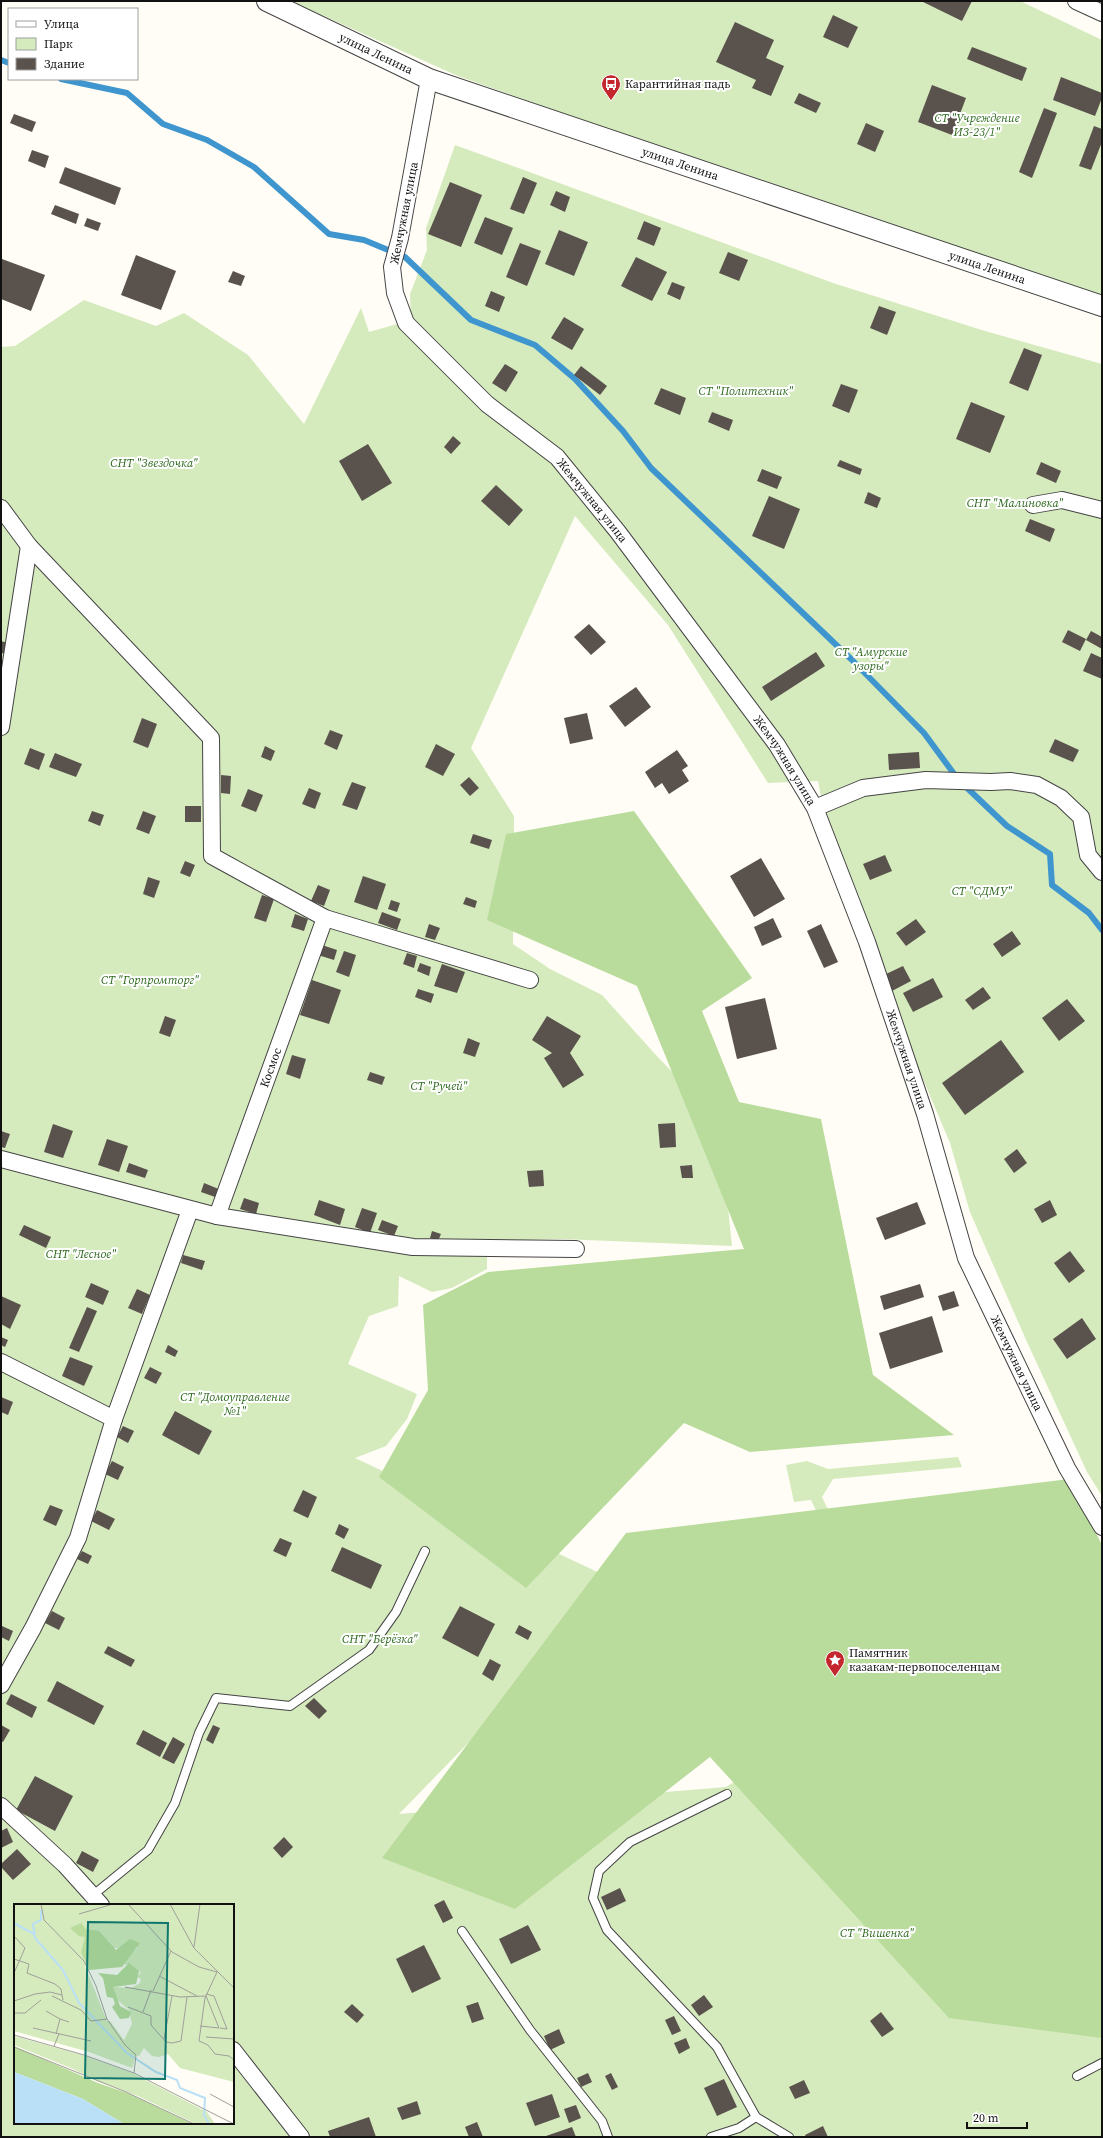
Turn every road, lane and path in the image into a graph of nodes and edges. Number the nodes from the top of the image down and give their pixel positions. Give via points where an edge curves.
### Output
1 (268, 1) edge
2 (1076, 1) edge
3 (1102, 13) edge
4 (429, 79) junction
5 (1102, 306) edge
6 (1033, 505) dead end
7 (1, 508) edge
8 (1102, 510) edge
9 (30, 546) junction
10 (1, 727) edge
11 (814, 808) junction
12 (1102, 872) edge
13 (325, 918) junction
14 (530, 980) dead end
15 (1, 1158) edge
16 (190, 1210) junction
17 (217, 1216) junction
18 (576, 1249) dead end
19 (1, 1362) edge
20 (114, 1419) junction
21 (1102, 1527) edge
22 (425, 1551) dead end
23 (1, 1685) edge
24 (727, 1794) dead end
25 (1, 1806) edge
26 (96, 1900) edge
27 (462, 1931) dead end
28 (234, 2051) edge
29 (1102, 2062) edge
30 (1077, 2076) dead end
31 (756, 2117) junction
32 (301, 2137) edge
33 (608, 2137) edge
34 (711, 2137) edge
35 (789, 2137) edge

1 - 4 street, улица Ленина
2 - 3 street
4 - 5 street, улица Ленина
4 - 11 street, Жемчужная улица via 400,238 392,267 395,293 406,323 487,404 557,457 618,532 768,732
6 - 8 street via 1062,500
7 - 9 street
9 - 10 street
9 - 13 street via 211,738 212,856
11 - 12 street via 863,788 926,780 1010,781 1037,785 1061,798 1080,817 1088,855
11 - 21 street, Жемчужная улица via 867,942 922,1107 966,1258 1067,1468
13 - 14 street
13 - 17 street, Космос
15 - 16 street
16 - 17 street
16 - 20 street
17 - 18 street via 413,1247
19 - 20 street
20 - 23 street via 78,1538
22 - 26 lane via 396,1612 369,1650 290,1706 216,1698 198,1733 175,1803 148,1850
24 - 31 lane via 630,1842 599,1871 593,1898 607,1930 717,2047
25 - 26 street via 65,1865
27 - 33 lane via 530,2030 602,2121
28 - 32 street
29 - 30 lane
31 - 34 lane via 739,2128
31 - 35 lane

